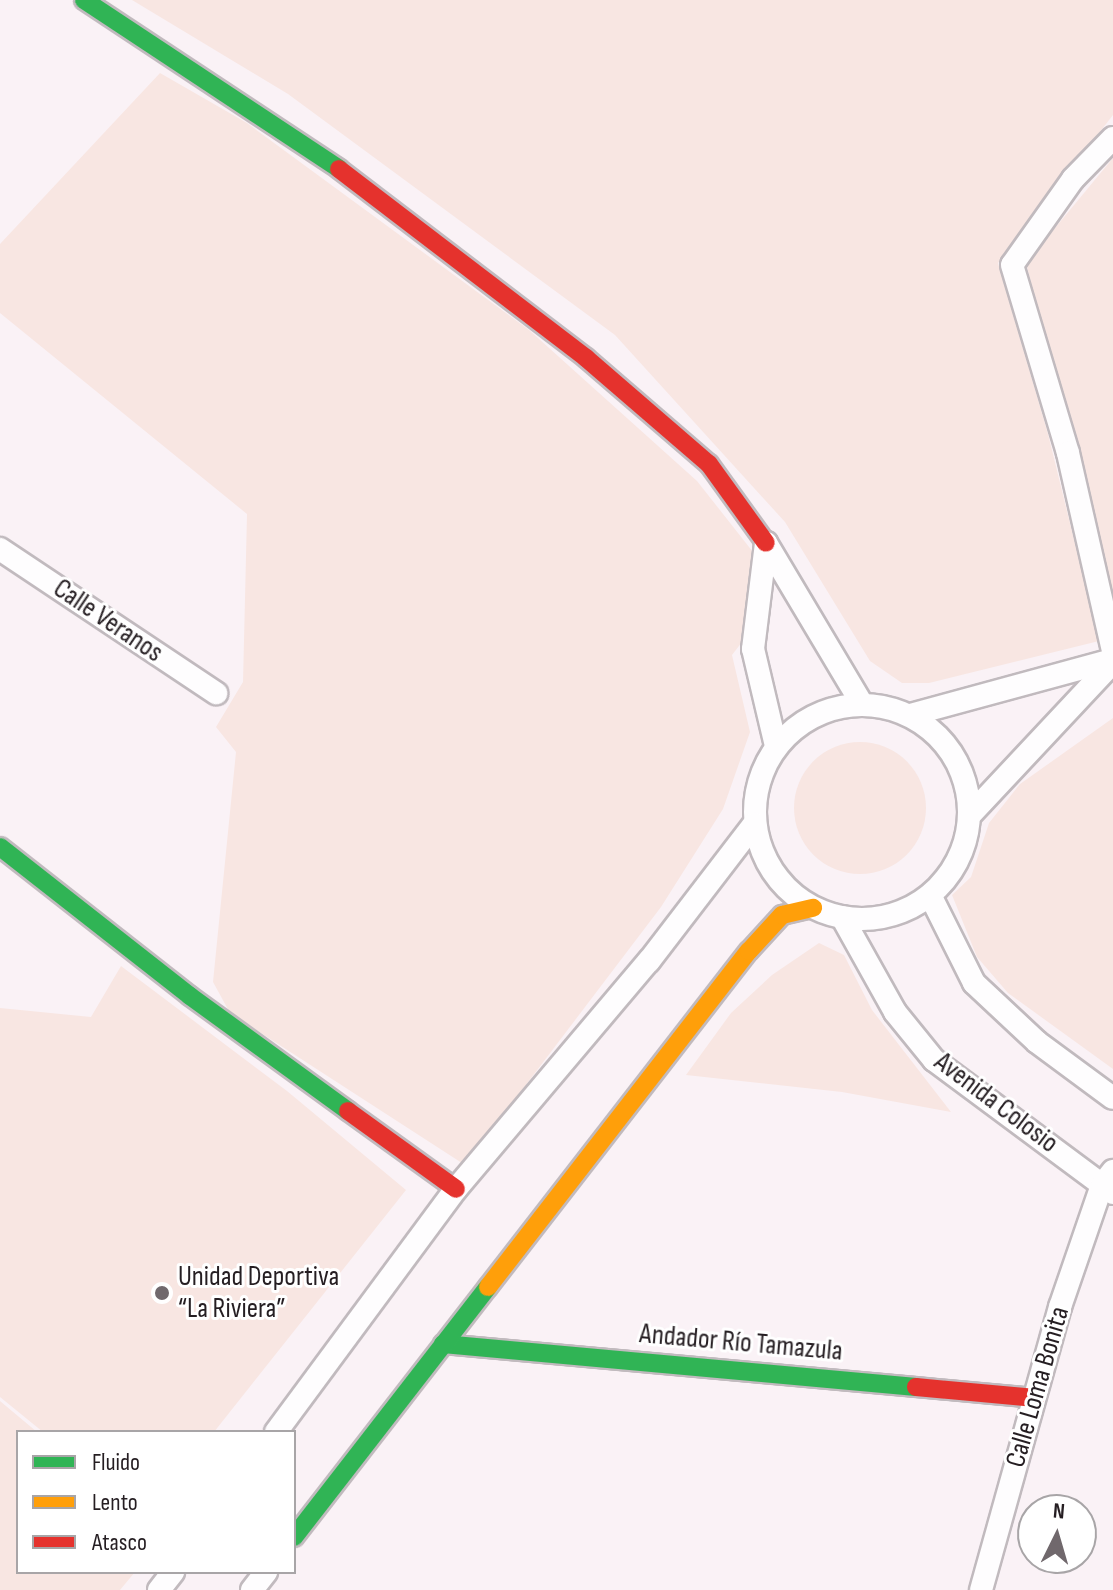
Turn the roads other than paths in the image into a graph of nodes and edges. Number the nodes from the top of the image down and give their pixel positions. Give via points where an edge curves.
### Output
1 (84, 0) edge
2 (1113, 138) edge
3 (766, 543) junction
4 (0, 549) edge
5 (1113, 651) edge
6 (1113, 661) edge
7 (216, 693) dead end
8 (862, 704) junction
9 (910, 715) junction
10 (776, 746) junction
11 (970, 815) junction
12 (754, 824) junction
13 (0, 847) edge
14 (930, 895) junction
15 (813, 908) junction
16 (842, 917) junction
17 (1113, 1098) edge
18 (1109, 1183) edge
19 (456, 1189) junction
20 (443, 1344) junction
21 (1035, 1398) junction
22 (277, 1430) edge
23 (296, 1534) edge
24 (171, 1574) edge
25 (264, 1574) edge
26 (159, 1590) edge
27 (252, 1590) edge
28 (981, 1590) edge

1 - 3 street via 343,172 586,358 709,464
2 - 5 street via 1073,179 1012,265 1068,453
3 - 8 street
3 - 10 street via 753,649
4 - 7 street, Calle Veranos
6 - 9 street
6 - 11 street
8 - 9 street
8 - 10 street via 819,714
9 - 11 street via 955,757 967,785
10 - 12 street via 754,796
11 - 14 street via 957,859
12 - 15 street via 764,858 784,887
12 - 19 street via 649,961
13 - 19 street via 190,996
14 - 16 street via 888,915
14 - 17 street via 974,983 1037,1042
15 - 16 street
15 - 20 street via 782,915 749,951
16 - 18 street, Avenida Colosio via 895,1012 934,1060
18 - 21 street, Calle Loma Bonita
19 - 22 street
20 - 21 street, Andador Río Tamazula
20 - 23 street
21 - 28 street, Calle Loma Bonita
24 - 26 street
25 - 27 street

